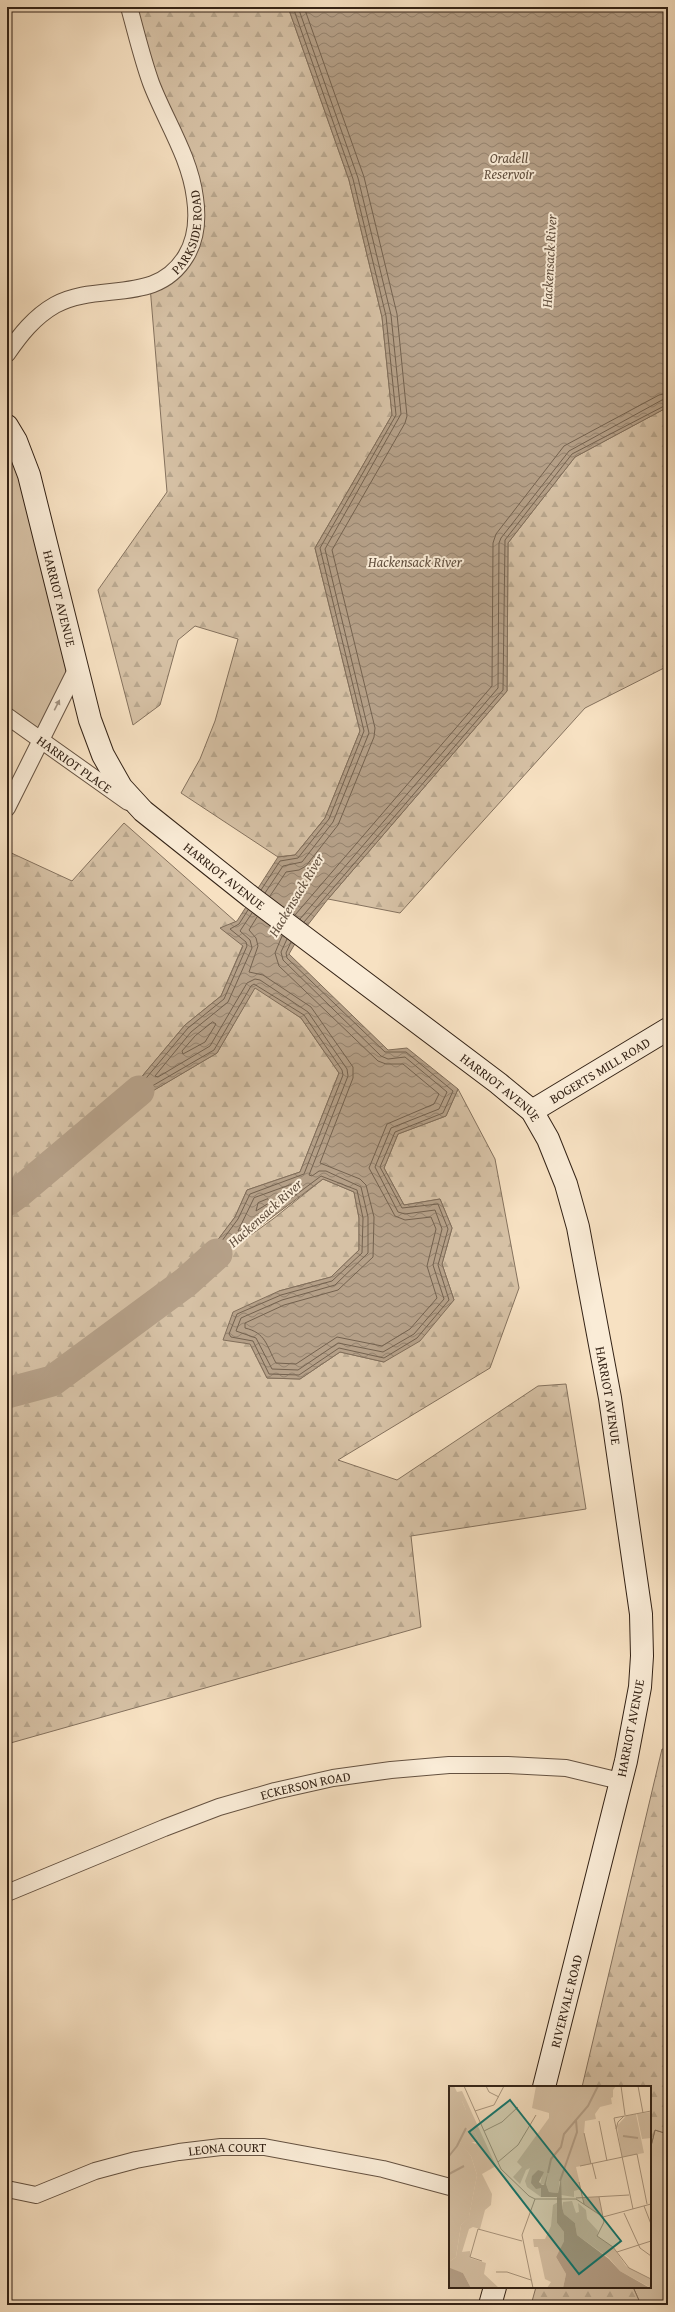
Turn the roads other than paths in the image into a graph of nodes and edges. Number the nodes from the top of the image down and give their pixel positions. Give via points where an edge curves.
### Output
1 (129, 7) edge
2 (7, 354) edge
3 (7, 426) edge
4 (78, 666) junction
5 (7, 716) edge
6 (39, 740) junction
7 (7, 808) edge
8 (143, 812) junction
9 (668, 1029) edge
10 (532, 1111) junction
11 (620, 1781) junction
12 (7, 1893) edge
13 (587, 1915) joint
14 (544, 2086) edge
15 (449, 2187) edge
16 (7, 2190) edge
17 (495, 2288) edge
18 (490, 2305) edge

1 - 2 street, PARKSIDE ROAD via 151,83 188,168 195,197 196,236 180,265 169,277 150,286 78,297 56,305 36,318 18,337
3 - 4 street, HARRIOT AVENUE via 16,441 29,475
6 -> 4 street
4 - 8 street, HARRIOT AVENUE via 90,720 103,755 121,787
5 - 6 street, HARRIOT PLACE
6 - 7 street
6 - 8 street, HARRIOT PLACE
8 - 10 street, HARRIOT AVENUE
9 - 10 street, BOGERTS MILL ROAD
10 - 11 street, HARRIOT AVENUE via 548,1139 566,1184 578,1228 610,1398 638,1590 642,1656 640,1687
11 - 12 street, ECKERSON ROAD via 566,1768 508,1765 405,1768 333,1778 219,1807
11 - 13 street, HARRIOT AVENUE
13 - 14 street, RIVERVALE ROAD
15 - 16 street, LEONA COURT via 315,2155 257,2147 221,2147 136,2160 95,2171 36,2195
17 - 18 street

